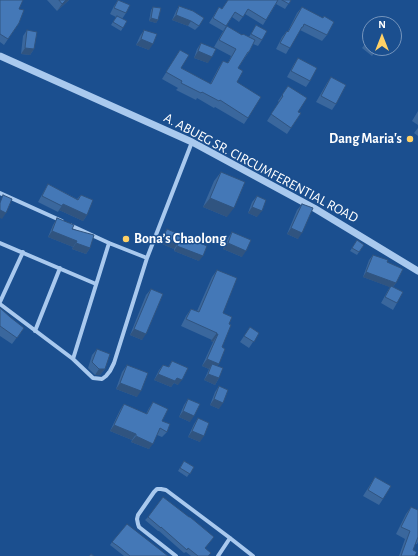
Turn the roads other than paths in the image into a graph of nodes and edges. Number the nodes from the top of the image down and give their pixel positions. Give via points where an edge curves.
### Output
1 (0, 56) edge
2 (192, 142) junction
3 (0, 193) edge
4 (0, 243) edge
5 (109, 243) junction
6 (23, 252) junction
7 (147, 258) junction
8 (60, 268) junction
9 (418, 271) edge
10 (96, 284) junction
11 (0, 303) edge
12 (35, 331) junction
13 (73, 359) junction
14 (230, 538) junction
15 (176, 556) edge
16 (218, 556) edge
17 (253, 556) edge

1 - 2 street, A. ABUEG SR. CIRCUMFERENTIAL ROAD
2 - 7 street
2 - 9 street, A. ABUEG SR. CIRCUMFERENTIAL ROAD via 314,208
3 - 5 street
4 - 6 street
5 - 7 street
5 - 10 street
6 - 8 street
6 - 11 street
7 - 13 street via 110,371 102,379 93,378
8 - 10 street
8 - 12 street
10 - 13 street
11 - 12 street
12 - 13 street
14 - 15 street via 166,490 157,490 138,516 138,524
14 - 16 street
14 - 17 street

